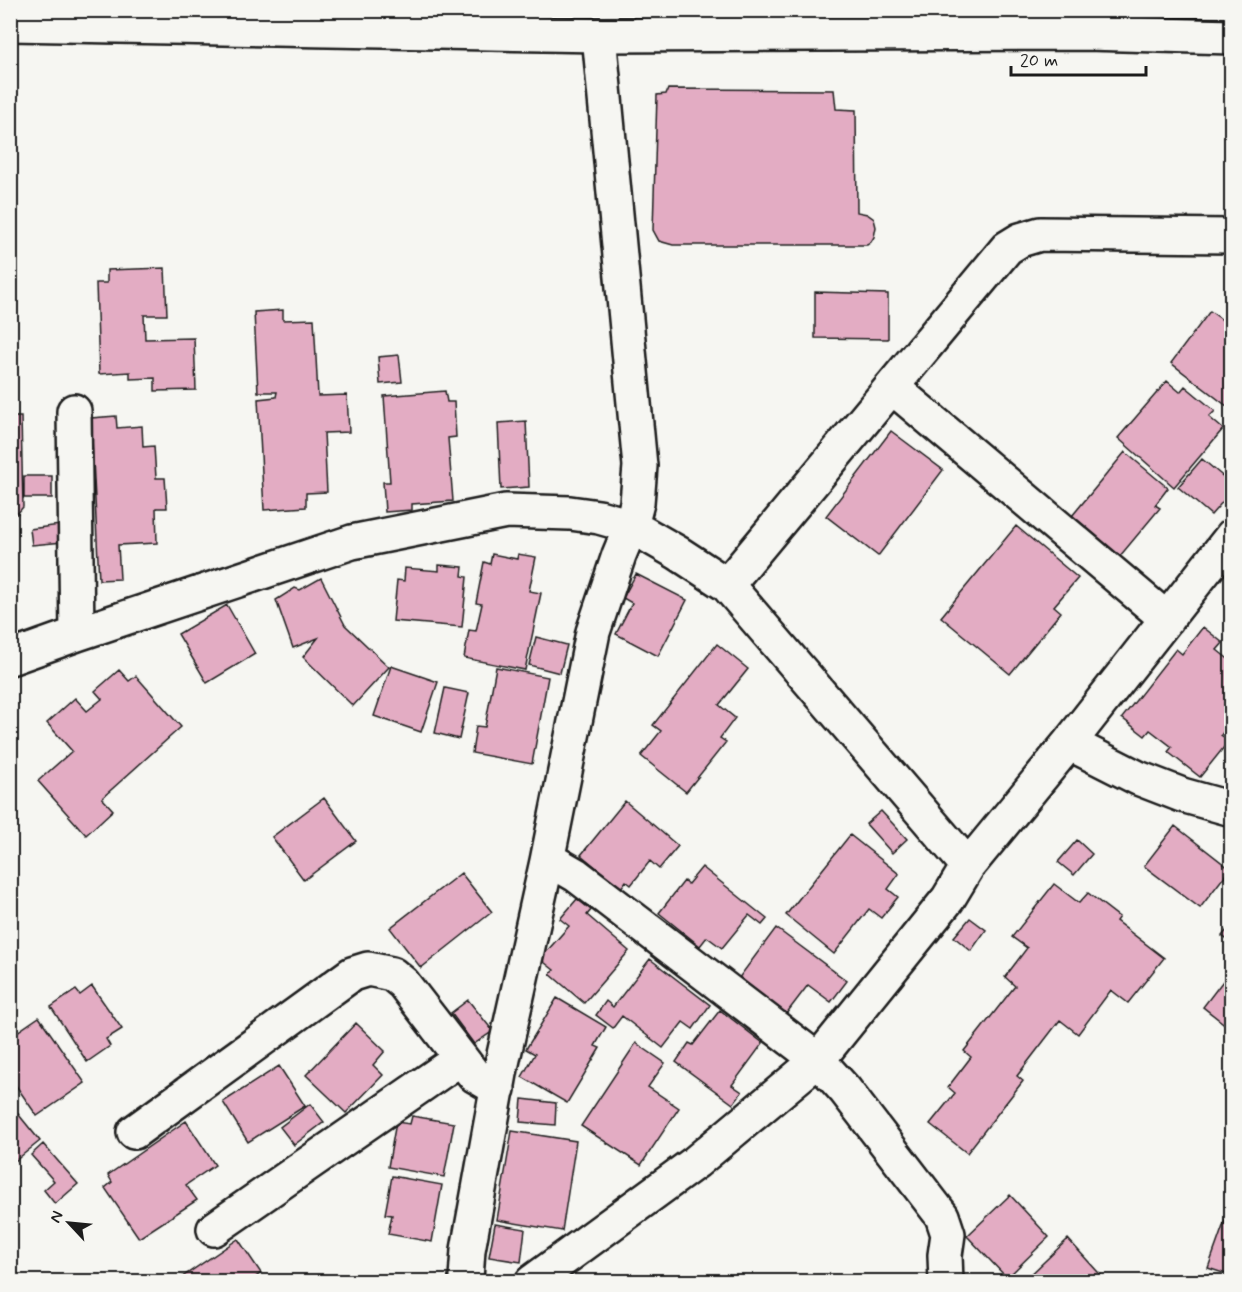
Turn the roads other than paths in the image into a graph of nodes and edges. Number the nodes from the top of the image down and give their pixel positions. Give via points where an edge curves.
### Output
1 (10, 24) edge
2 (599, 35) junction
3 (1232, 37) edge
4 (1232, 236) edge
5 (892, 387) junction
6 (74, 411) dead end
7 (631, 526) junction
8 (1232, 536) edge
9 (727, 585) junction
10 (1167, 619) junction
11 (77, 634) junction
12 (10, 658) edge
13 (1069, 743) junction
14 (1228, 802) edge
15 (547, 861) junction
16 (968, 867) junction
17 (461, 1058) junction
18 (818, 1060) junction
19 (498, 1089) junction
20 (134, 1132) dead end
21 (214, 1229) dead end
22 (467, 1281) edge
23 (532, 1281) edge
24 (946, 1281) edge

1 - 2 main road
2 - 3 main road via 1086,33
2 - 7 main road via 640,466
4 - 5 main road via 1040,234 1020,240 1007,248
5 - 9 main road
5 - 10 main road
6 - 11 main road
7 - 9 main road
7 - 11 main road via 570,513 515,511 431,525 352,542
7 - 15 main road via 593,632
8 - 10 main road
9 - 16 main road
10 - 13 main road
11 - 12 main road
13 - 14 main road via 1182,795
13 - 16 main road
15 - 18 main road via 576,875
15 - 19 main road
16 - 18 main road via 948,899
17 - 19 main road via 474,1075
17 - 20 main road via 403,982 392,974 368,969 352,974
17 - 21 main road
18 - 23 main road via 696,1162
18 - 24 main road via 942,1216 948,1234
19 - 22 main road via 468,1250

